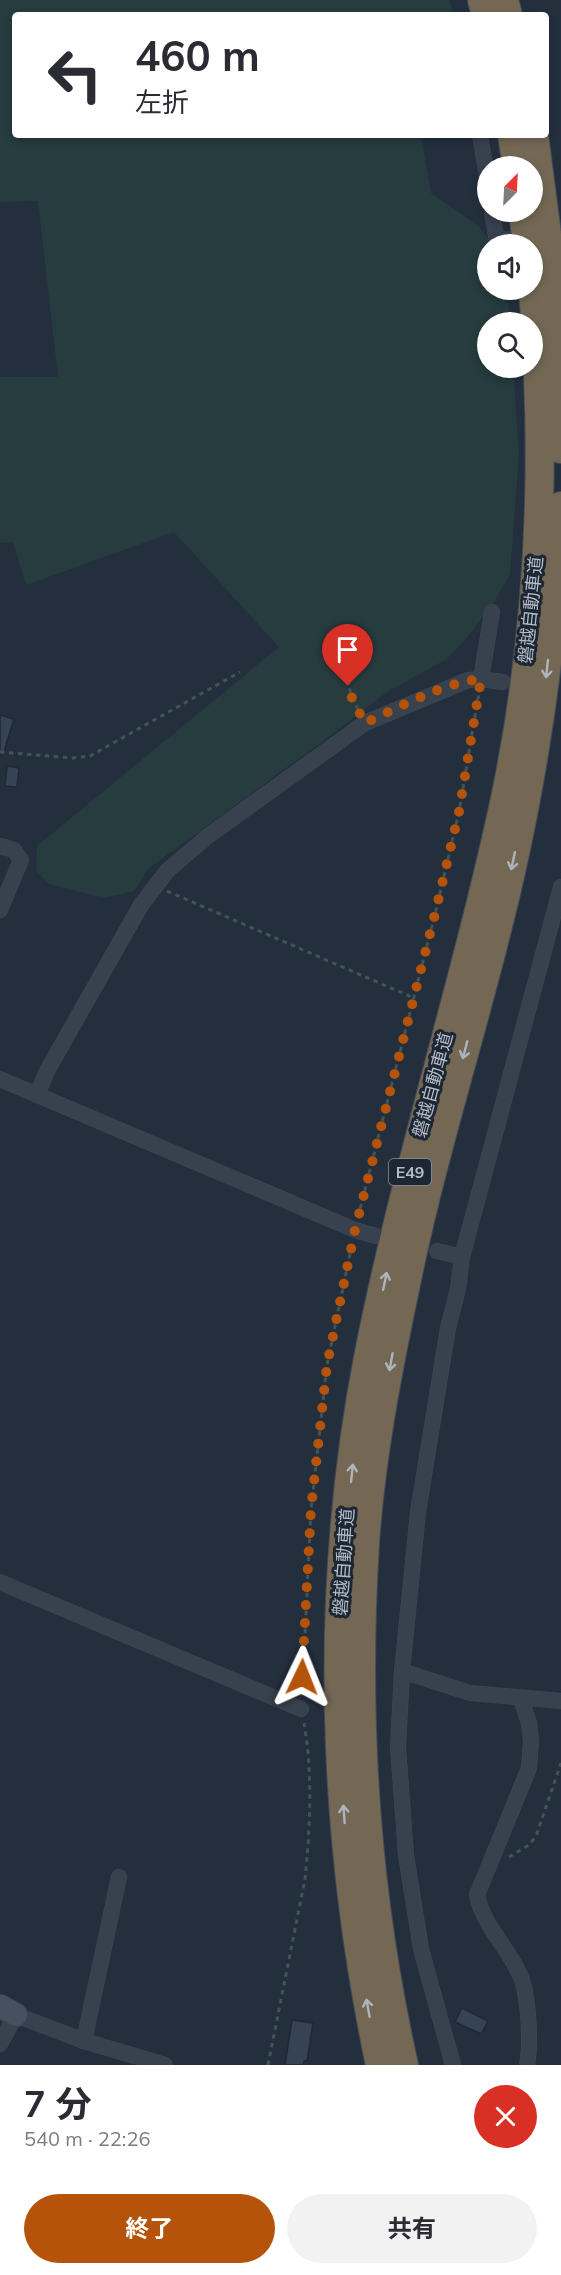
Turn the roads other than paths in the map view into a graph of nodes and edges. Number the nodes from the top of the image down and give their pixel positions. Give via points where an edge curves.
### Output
1 (481, 138) edge
2 (512, 138) edge
3 (534, 138) edge
4 (484, 156) edge
5 (515, 156) edge
6 (533, 300) edge
7 (561, 449) edge
8 (561, 506) edge
9 (492, 612) dead end
10 (481, 679) junction
11 (503, 682) dead end
12 (0, 846) edge
13 (561, 887) edge
14 (0, 910) edge
15 (0, 1079) edge
16 (37, 1095) junction
17 (376, 1236) dead end
18 (437, 1251) dead end
19 (462, 1257) junction
20 (0, 1582) edge
21 (402, 1671) junction
22 (521, 1699) junction
23 (561, 1701) edge
24 (301, 1709) road end
25 (120, 1877) dead end
26 (8, 2011) edge
27 (84, 2041) junction
28 (0, 2044) edge
29 (165, 2065) edge
30 (380, 2065) edge
31 (404, 2065) edge
32 (453, 2065) edge
33 (527, 2065) edge

1 - 4 street
2 - 5 highway
3 - 7 highway via 555,295
30 -> 6 highway, 磐越自動車道 / E49 via 353,1913 343,1814 339,1685 345,1539 356,1430 387,1270 487,876 522,694 536,579 539,495
8 -> 31 highway, 磐越自動車道 / E49 via 544,698 527,799 407,1280 379,1432 366,1540 361,1693 365,1815 375,1910
9 - 10 street
10 - 11 street
10 - 16 street via 450,686 365,723 208,836 168,870 141,905
12 - 14 street via 14,850 21,860
13 - 19 street
15 - 16 street
16 - 17 street
18 - 19 street
19 - 21 street via 418,1512
20 - 24 street
21 - 22 street via 470,1693
21 - 32 street via 398,1747 406,1855 421,1949
22 - 23 street
22 - 33 street via 531,1741 529,1768 477,1895 486,1921 525,1986 530,2051
25 - 27 street
26 - 27 street
26 - 28 street
27 - 29 street

